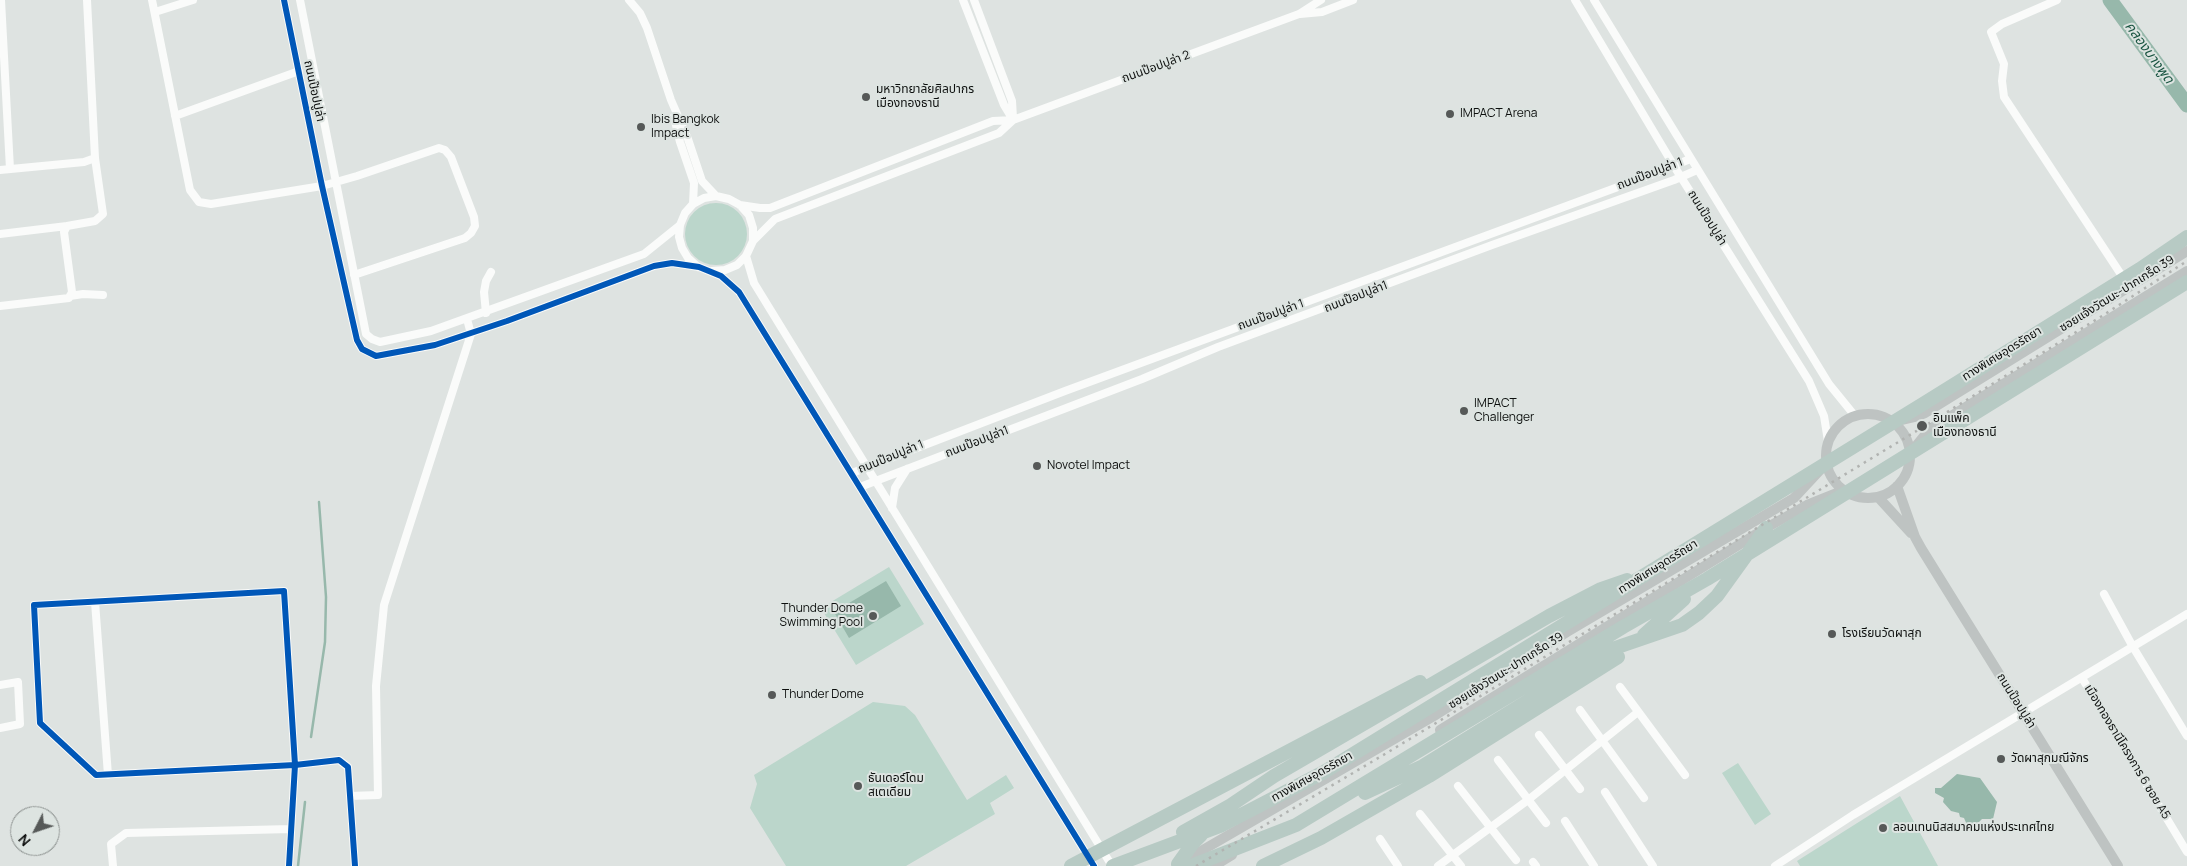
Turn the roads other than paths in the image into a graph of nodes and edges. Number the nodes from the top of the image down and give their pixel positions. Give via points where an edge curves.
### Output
1 (1, 0) edge
2 (87, 0) edge
3 (152, 0) edge
4 (193, 0) edge
5 (284, 0) edge
6 (300, 0) edge
7 (629, 0) edge
8 (963, 0) edge
9 (974, 0) edge
10 (1321, 0) edge
11 (1353, 0) edge
12 (1575, 0) edge
13 (1594, 0) edge
14 (2057, 0) edge
15 (155, 12) junction
16 (1298, 14) junction
17 (299, 71) junction
18 (670, 100) junction
19 (175, 116) junction
20 (1013, 120) junction
21 (95, 158) junction
22 (1690, 159) junction
23 (1674, 166) junction
24 (10, 169) junction
25 (0, 170) edge
26 (1697, 170) junction
27 (1682, 177) junction
28 (335, 182) junction
29 (322, 186) junction
30 (716, 196) junction
31 (693, 204) junction
32 (740, 205) junction
33 (680, 225) junction
34 (67, 226) junction
35 (0, 234) edge
36 (2187, 237) edge
37 (753, 242) junction
38 (2187, 251) edge
39 (746, 256) junction
40 (699, 267) junction
41 (712, 271) junction
42 (2187, 271) edge
43 (491, 272) dead end
44 (354, 275) junction
45 (580, 278) junction
46 (2124, 279) junction
47 (2187, 282) edge
48 (585, 291) junction
49 (103, 295) dead end
50 (70, 296) junction
51 (0, 306) edge
52 (486, 313) junction
53 (467, 320) junction
54 (471, 334) junction
55 (372, 340) junction
56 (362, 349) junction
57 (1855, 416) junction
58 (1891, 420) junction
59 (1828, 440) junction
60 (1910, 453) junction
61 (1826, 462) junction
62 (866, 466) junction
63 (907, 468) junction
64 (852, 473) junction
65 (875, 480) junction
66 (860, 486) junction
67 (1897, 486) junction
68 (1844, 491) junction
69 (1878, 497) junction
70 (892, 508) junction
71 (1766, 528) junction
72 (1915, 537) junction
73 (1649, 573) junction
74 (1707, 579) junction
75 (2104, 594) dead end
76 (95, 602) junction
77 (2187, 615) edge
78 (1567, 632) junction
79 (2133, 647) junction
80 (2082, 678) junction
81 (0, 685) edge
82 (1620, 687) dead end
83 (1580, 710) dead end
84 (1638, 712) junction
85 (2023, 712) junction
86 (0, 728) edge
87 (1539, 735) dead end
88 (2187, 736) edge
89 (1602, 740) junction
90 (1498, 760) dead end
91 (295, 765) junction
92 (1566, 770) junction
93 (108, 775) junction
94 (1685, 776) dead end
95 (1458, 786) dead end
96 (1580, 789) dead end
97 (1605, 792) dead end
98 (350, 796) junction
99 (1644, 798) dead end
100 (1528, 800) junction
101 (1231, 805) junction
102 (1420, 814) dead end
103 (1565, 821) dead end
104 (1546, 823) dead end
105 (1296, 825) junction
106 (1491, 828) junction
107 (291, 829) junction
108 (1380, 839) dead end
109 (2187, 852) edge
110 (1453, 856) junction
111 (1788, 858) junction
112 (1516, 860) dead end
113 (1111, 864) edge
114 (1181, 865) edge
115 (113, 866) edge
116 (289, 866) edge
117 (355, 866) edge
118 (1071, 866) edge
119 (1094, 866) edge
120 (1214, 866) edge
121 (1264, 866) edge
122 (1398, 866) edge
123 (1438, 866) edge
124 (1461, 866) edge
125 (1594, 866) edge
126 (1653, 866) edge
127 (1775, 866) edge
128 (1794, 866) edge
129 (2118, 866) edge

1 - 24 street
2 - 21 street
3 - 15 street
4 - 15 street
5 - 17 street, ถนนป๊อปปูล่า
6 - 28 street, ถนนป๊อปปูล่า
7 - 18 street via 647,28
8 - 20 street via 1004,105
9 - 20 street via 1012,101
10 - 16 street, ถนนป๊อปปูล่า 2
11 - 16 street, ถนนป๊อปปูล่า 2 via 1322,12
12 - 23 street, ถนนป๊อปปูล่า
13 - 22 street, ถนนป๊อปปูล่า
14 - 46 street via 1991,32 2004,64 2004,97
15 - 19 street
16 - 20 street, ถนนป๊อปปูล่า 2
17 - 19 street
17 - 29 street, ถนนป๊อปปูล่า
18 - 30 street via 702,181
18 - 31 street via 694,183
19 - 29 street via 190,190 199,202 211,204
20 - 32 street, ถนนป๊อปปูล่า 2 via 993,121 770,208
20 - 37 street, ถนนป๊อปปูล่า 2 via 999,133 776,219
21 - 24 street via 84,162
21 - 34 street via 103,214 95,221
22 - 23 street, ถนนป๊อปปูล่า 1
22 - 26 street, ถนนป๊อปปูล่า
23 - 27 street, ถนนป๊อปปูล่า
23 - 62 street, ถนนป๊อปปูล่า 1
24 - 25 street
26 - 27 street, ถนนป๊อปปูล่า1
26 - 57 street, ถนนป๊อปปูล่า via 1829,384
27 - 59 street, ถนนป๊อปปูล่า via 1809,381 1824,416
27 - 63 street, ถนนป๊อปปูล่า1 via 1218,347 1142,380
28 - 29 street
28 - 44 street, ถนนป๊อปปูล่า
28 - 44 street via 439,148 451,157 474,217 475,226 465,238
29 - 56 street, ถนนป๊อปปูล่า via 357,340
30 - 31 street
30 - 32 street via 729,198
31 - 33 street
32 - 37 street via 749,215
33 - 40 street via 682,248
33 - 45 street via 644,254
34 - 35 street
34 - 50 street via 64,232
36 - 46 highway, ทางพิเศษอุดรรัถยา
37 - 39 street
38 - 58 main road, ซอยแจ้งวัฒนะ-ปากเกร็ด 39 via 1924,413 1906,420
39 - 41 street via 737,265
39 - 62 street via 754,283
40 - 41 street
40 - 48 street via 672,263 654,266
41 - 64 street via 730,282 738,292
42 - 60 main road, ซอยแจ้งวัฒนะ-ปากเกร็ด 39 via 1930,430
43 - 52 street via 484,292
44 - 55 street, ถนนป๊อปปูล่า via 366,334
45 - 48 street
45 - 52 street
46 - 73 highway, ทางพิเศษอุดรรัถยา
47 - 74 highway
48 - 54 street
49 - 50 street
50 - 51 street
52 - 53 street
53 - 54 street
53 - 55 street via 431,332 380,342
54 - 56 street via 435,345 376,356
54 - 98 street via 384,605 376,686 378,795
55 - 56 street
57 - 58 main road, ซอยแจ้งวัฒนะ-ปากเกร็ด 39 via 1873,414
57 - 59 main road via 1844,421
58 - 60 main road via 1907,440
59 - 61 main road
60 - 67 main road, ซอยแจ้งวัฒนะ-ปากเกร็ด 39 via 1905,477
61 - 68 main road via 1832,478
61 - 78 main road, ซอยแจ้งวัฒนะ-ปากเกร็ด 39 via 1794,498
62 - 64 street, ถนนป๊อปปูล่า 1
62 - 65 street
63 - 65 street, ถนนป๊อปปูล่า1
63 - 70 street via 895,488
64 - 66 street
65 - 66 street, ถนนป๊อปปูล่า1
65 - 70 street
66 - 119 street
67 - 69 main road
67 - 72 main road
68 - 69 main road via 1860,497
68 - 71 main road, ซอยแจ้งวัฒนะ-ปากเกร็ด 39 via 1807,505
69 - 72 main road
70 - 113 street
71 - 105 highway via 1717,596 1682,625 1612,649 1424,766
71 - 120 main road, ซอยแจ้งวัฒนะ-ปากเกร็ด 39
72 - 85 main road, ถนนป๊อปปูล่า
73 - 101 highway via 1601,589 1549,616 1274,776
73 - 113 highway, ทางพิเศษอุดรรัถยา via 1324,772 1220,826
74 - 105 highway
74 - 121 highway via 1622,653 1429,776 1321,838
75 - 79 street
76 - 91 street via 284,591
76 - 93 street
76 - 93 street via 34,605 40,723 96,776
77 - 79 street
78 - 114 main road, ซอยแจ้งวัฒนะ-ปากเกร็ด 39 via 1434,716
78 - 118 highway via 1471,655
79 - 80 street
79 - 88 street
80 - 85 street
80 - 109 street, เมืองทองธานีโครงการ 6 ซอย A5
81 - 86 street via 18,682 20,724
82 - 84 street
83 - 89 street
84 - 89 street
84 - 94 street
85 - 111 street
85 - 129 main road, ถนนป๊อปปูล่า
87 - 92 street
89 - 92 street
89 - 99 street
90 - 100 street
91 - 93 street
91 - 98 street via 339,760 348,767
91 - 107 street
92 - 96 street
92 - 100 street
95 - 106 street
97 - 126 street
98 - 117 street
100 - 104 street
100 - 106 street
101 - 113 highway via 1188,830
101 - 114 highway via 1193,843
102 - 110 street
103 - 125 street
105 - 114 highway
106 - 110 street
106 - 112 street
107 - 115 street via 126,833 112,844
107 - 116 street
108 - 122 street
110 - 123 street
110 - 124 street
111 - 127 street
111 - 128 street

